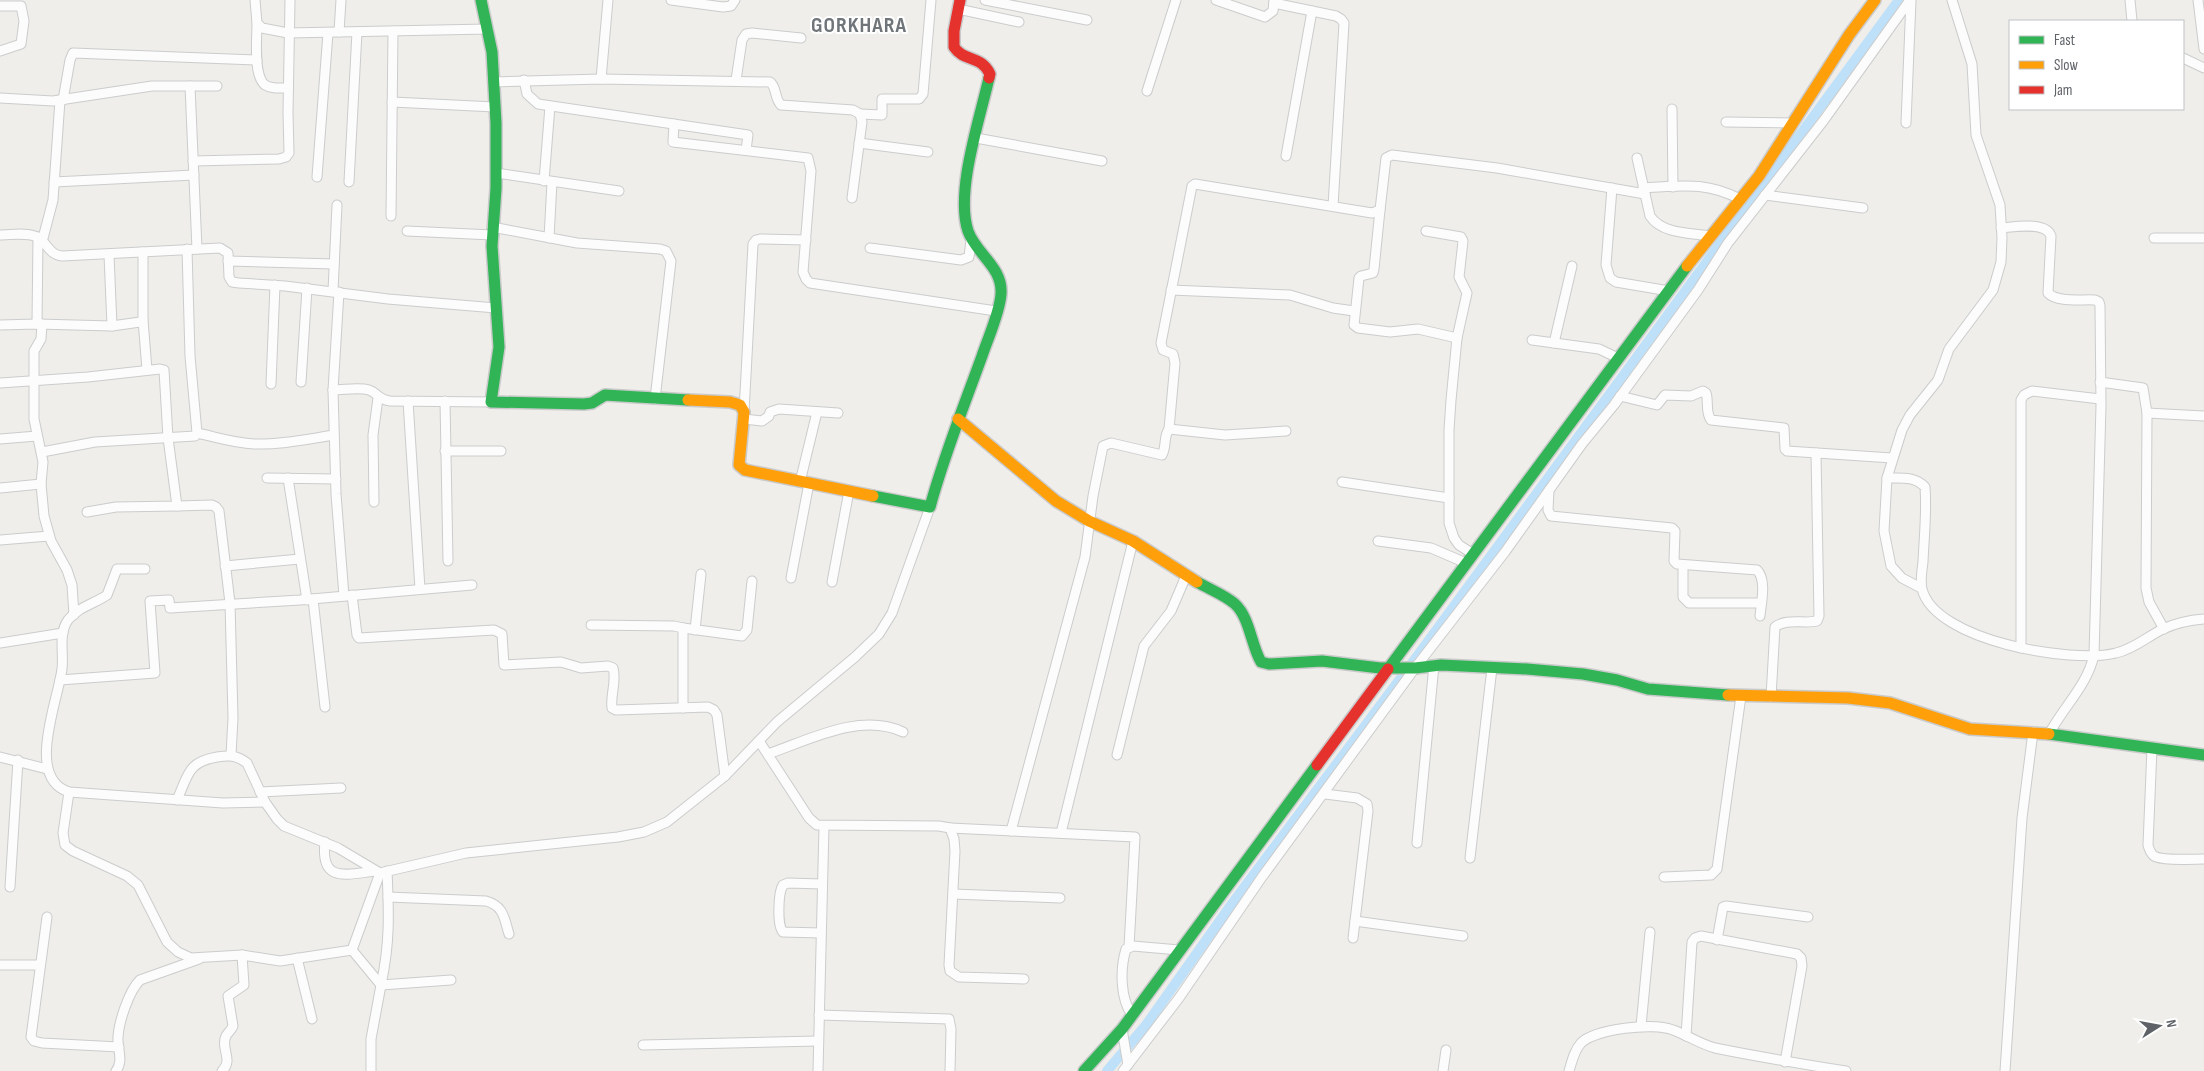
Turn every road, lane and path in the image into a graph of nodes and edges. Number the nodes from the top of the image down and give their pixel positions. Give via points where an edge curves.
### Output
1 (255, 0) edge
2 (290, 0) edge
3 (341, 0) edge
4 (481, 0) edge
5 (608, 0) edge
6 (672, 0) edge
7 (735, 0) edge
8 (931, 0) edge
9 (985, 0) edge
10 (1176, 0) edge
11 (1216, 0) edge
12 (1875, 0) edge
13 (1910, 0) edge
14 (1952, 0) edge
15 (2130, 0) edge
16 (2198, 0) edge
17 (1274, 2) edge
18 (959, 5) edge
19 (0, 6) edge
20 (1312, 11) junction
21 (1087, 20) dead end
22 (2132, 20) edge
23 (1019, 22) dead end
24 (257, 23) junction
25 (488, 28) junction
26 (393, 31) junction
27 (328, 32) junction
28 (339, 32) junction
29 (357, 32) junction
30 (288, 33) junction
31 (801, 38) dead end
32 (2204, 49) edge
33 (0, 51) edge
34 (2184, 58) edge
35 (257, 60) junction
36 (2204, 68) edge
37 (601, 78) junction
38 (524, 80) junction
39 (736, 80) junction
40 (494, 82) junction
41 (190, 86) junction
42 (217, 86) dead end
43 (288, 88) junction
44 (1147, 91) dead end
45 (0, 98) edge
46 (61, 100) junction
47 (392, 102) junction
48 (550, 106) junction
49 (494, 107) junction
50 (1672, 109) dead end
51 (860, 114) junction
52 (1726, 122) dead end
53 (1793, 123) junction
54 (1906, 123) dead end
55 (674, 124) junction
56 (976, 138) junction
57 (859, 144) junction
58 (746, 150) junction
59 (928, 152) dead end
60 (1286, 156) dead end
61 (1637, 158) dead end
62 (193, 161) junction
63 (1102, 161) dead end
64 (496, 173) junction
65 (194, 175) junction
66 (317, 177) dead end
67 (548, 181) junction
68 (54, 182) junction
69 (349, 182) dead end
70 (1672, 186) junction
71 (1612, 188) junction
72 (619, 191) dead end
73 (1644, 191) junction
74 (1765, 195) junction
75 (852, 198) dead end
76 (1740, 199) junction
77 (337, 205) dead end
78 (1333, 206) junction
79 (1863, 208) dead end
80 (1380, 210) junction
81 (391, 216) dead end
82 (2001, 228) junction
83 (407, 231) dead end
84 (492, 231) junction
85 (1426, 231) dead end
86 (0, 235) edge
87 (1710, 236) junction
88 (549, 238) junction
89 (2154, 238) dead end
90 (2204, 238) edge
91 (40, 240) junction
92 (806, 240) junction
93 (971, 240) junction
94 (870, 248) dead end
95 (187, 249) junction
96 (196, 249) junction
97 (143, 252) junction
98 (108, 255) junction
99 (228, 261) junction
100 (334, 264) junction
101 (1572, 266) dead end
102 (275, 285) junction
103 (307, 288) junction
104 (1171, 290) junction
105 (1669, 291) junction
106 (336, 292) junction
107 (496, 308) junction
108 (996, 311) junction
109 (1354, 311) junction
110 (143, 320) junction
111 (39, 324) junction
112 (0, 325) edge
113 (112, 326) junction
114 (1457, 338) junction
115 (1532, 340) dead end
116 (1554, 343) junction
117 (1618, 358) junction
118 (147, 370) junction
119 (34, 381) junction
120 (301, 382) dead end
121 (2100, 382) junction
122 (0, 383) edge
123 (271, 384) dead end
124 (333, 390) junction
125 (1620, 396) junction
126 (378, 398) junction
127 (655, 399) junction
128 (2100, 399) junction
129 (408, 401) junction
130 (445, 401) junction
131 (491, 402) junction
132 (817, 412) junction
133 (838, 413) dead end
134 (2147, 413) junction
135 (744, 416) junction
136 (2204, 416) edge
137 (958, 419) junction
138 (1169, 429) junction
139 (1286, 431) dead end
140 (197, 433) junction
141 (334, 435) junction
142 (37, 436) junction
143 (168, 438) junction
144 (0, 439) edge
145 (445, 451) junction
146 (502, 451) dead end
147 (42, 452) junction
148 (1816, 453) junction
149 (1892, 458) junction
150 (267, 478) dead end
151 (288, 478) junction
152 (1887, 478) junction
153 (336, 479) junction
154 (804, 482) junction
155 (1342, 482) dead end
156 (41, 484) junction
157 (0, 488) edge
158 (1549, 489) junction
159 (849, 491) junction
160 (1449, 498) junction
161 (374, 502) dead end
162 (177, 506) junction
163 (930, 507) junction
164 (87, 512) dead end
165 (1089, 521) junction
166 (49, 536) junction
167 (0, 540) edge
168 (1133, 541) junction
169 (1378, 541) dead end
170 (1469, 558) junction
171 (300, 560) junction
172 (448, 561) dead end
173 (1683, 565) junction
174 (225, 566) junction
175 (145, 569) dead end
176 (701, 574) dead end
177 (1186, 576) junction
178 (790, 578) dead end
179 (752, 581) dead end
180 (832, 582) dead end
181 (472, 585) dead end
182 (1921, 588) junction
183 (420, 589) junction
184 (348, 596) junction
185 (310, 599) junction
186 (230, 603) junction
187 (1761, 603) junction
188 (74, 615) junction
189 (1760, 616) dead end
190 (2204, 619) edge
191 (591, 625) dead end
192 (682, 628) junction
193 (2164, 628) junction
194 (695, 630) junction
195 (63, 633) junction
196 (0, 643) edge
197 (2021, 648) junction
198 (2094, 655) junction
199 (1434, 665) junction
200 (1389, 667) junction
201 (1415, 668) junction
202 (1492, 668) junction
203 (60, 680) junction
204 (1741, 696) junction
205 (1771, 697) junction
206 (325, 707) dead end
207 (683, 708) junction
208 (903, 732) dead end
209 (2033, 732) junction
210 (2049, 734) junction
211 (759, 741) junction
212 (2152, 748) junction
213 (231, 754) junction
214 (768, 754) junction
215 (1117, 755) dead end
216 (2204, 755) edge
217 (0, 757) edge
218 (18, 760) junction
219 (47, 769) junction
220 (725, 776) junction
221 (341, 788) dead end
222 (69, 792) junction
223 (260, 792) junction
224 (1325, 794) junction
225 (177, 800) junction
226 (265, 802) junction
227 (824, 826) junction
228 (950, 828) junction
229 (1011, 831) junction
230 (1061, 833) junction
231 (325, 842) junction
232 (1417, 843) dead end
233 (1470, 858) dead end
234 (2204, 859) edge
235 (381, 872) junction
236 (1664, 877) dead end
237 (822, 884) junction
238 (10, 888) dead end
239 (953, 894) junction
240 (388, 897) junction
241 (1060, 898) dead end
242 (1808, 917) dead end
243 (46, 918) dead end
244 (1355, 921) junction
245 (821, 932) junction
246 (1650, 932) dead end
247 (509, 934) dead end
248 (1464, 936) dead end
249 (1353, 938) dead end
250 (1717, 940) junction
251 (1129, 947) junction
252 (352, 950) junction
253 (1179, 950) junction
254 (242, 955) junction
255 (206, 957) junction
256 (297, 958) junction
257 (0, 965) edge
258 (40, 965) junction
259 (1024, 979) dead end
260 (452, 980) dead end
261 (381, 985) junction
262 (819, 1015) junction
263 (1132, 1015) junction
264 (312, 1019) dead end
265 (1641, 1026) junction
266 (1122, 1031) junction
267 (1686, 1036) junction
268 (818, 1041) junction
269 (643, 1045) dead end
270 (119, 1048) junction
271 (1446, 1050) dead end
272 (1784, 1062) junction
273 (1125, 1067) edge
274 (116, 1071) edge
275 (222, 1071) edge
276 (372, 1071) edge
277 (818, 1071) edge
278 (950, 1071) edge
279 (1084, 1071) edge
280 (1443, 1071) edge
281 (1569, 1071) edge
282 (1846, 1071) edge
283 (2006, 1071) edge

1 - 24 street
2 - 30 street
3 - 28 street
4 - 25 street
5 - 37 street
6 - 7 street via 723,7 730,6
8 - 51 street via 923,94 919,99 910,101 882,99 882,115
9 - 21 street
10 - 44 street
11 - 17 street via 1266,17 1270,15
12 - 53 street
13 - 54 street
13 - 74 street via 1824,120
14 - 82 street via 1972,64 1976,135 1996,190
15 - 22 street
16 - 32 street
17 - 20 street
18 - 23 street
18 - 56 street via 954,48 958,53 983,62 990,74
19 - 33 street via 21,6 24,21 21,44
20 - 60 street
20 - 78 street via 1336,16 1344,23
24 - 30 street via 262,28
24 - 35 street
25 - 26 street
25 - 40 street
26 - 29 street
26 - 47 street
27 - 28 street
27 - 30 street
27 - 66 street
28 - 29 street
29 - 69 street
30 - 43 street
31 - 39 street via 746,34 742,40
34 - 36 street
35 - 43 street via 259,77 265,84 270,88
35 - 46 street via 73,53
37 - 38 street
37 - 39 street
38 - 40 street
38 - 48 street via 532,100
39 - 51 street via 770,82 781,105 853,110
40 - 49 street
41 - 42 street
41 - 46 street via 152,86
41 - 62 street
43 - 62 street via 290,146 286,157
45 - 46 street
46 - 68 street
47 - 49 street
47 - 81 street
48 - 55 street
48 - 67 street
49 - 64 street
50 - 70 street
51 - 57 street
52 - 53 street
53 - 76 street
55 - 58 street via 748,135
55 - 58 street via 673,142
56 - 63 street
56 - 93 street via 965,203
57 - 59 street
57 - 75 street
58 - 92 street via 808,158 811,171
61 - 73 street
62 - 65 street
64 - 67 street
64 - 84 street
65 - 68 street
65 - 96 street
67 - 72 street
67 - 88 street
68 - 91 street via 52,209
70 - 73 street
70 - 76 street via 1709,186
71 - 73 street
71 - 80 street via 1497,168 1392,155 1386,158
71 - 105 street via 1606,265 1610,278 1616,282
73 - 87 street via 1655,223 1664,229
74 - 79 street
74 - 125 street
76 - 87 street
77 - 100 street
78 - 80 street via 1372,213
78 - 104 street via 1195,184
80 - 109 street via 1373,273 1359,278
82 - 121 street via 2049,230 2048,293 2052,297 2099,302
82 - 149 street via 2001,262 1993,290 1949,349 1938,380 1910,415
83 - 84 street
84 - 88 street
84 - 107 street
85 - 114 street via 1461,237 1463,241 1459,277 1467,293
86 - 91 street via 27,235
87 - 105 street
88 - 127 street via 660,249 670,256
89 - 90 street
91 - 98 street via 56,255
91 - 111 street
92 - 108 street via 803,272 810,283
92 - 135 street via 760,239 753,244
93 - 94 street via 969,257 961,260
93 - 108 street via 997,272 1001,282
95 - 96 street
95 - 97 street
95 - 140 street via 190,356
96 - 99 street via 225,249
97 - 98 street
97 - 110 street
98 - 113 street
99 - 100 street
99 - 102 street via 232,282
100 - 106 street
101 - 116 street
102 - 103 street
102 - 123 street
103 - 106 street
103 - 120 street
104 - 109 street via 1290,295
104 - 138 street via 1161,343 1163,350 1172,354 1176,363
105 - 117 street
106 - 107 street
106 - 124 street
107 - 131 street via 499,347
108 - 137 street
109 - 114 street via 1354,325 1358,328 1390,332 1418,328
110 - 113 street
110 - 118 street
111 - 112 street
111 - 113 street
111 - 119 street via 41,340 34,351
114 - 160 street via 1449,430
115 - 116 street
116 - 117 street via 1599,349
117 - 170 street
118 - 119 street
118 - 143 street via 164,370
119 - 122 street
119 - 142 street
121 - 128 street
121 - 134 street via 2143,388
124 - 126 street via 368,390
124 - 141 street
125 - 148 street via 1657,405 1666,395 1691,396 1703,392 1708,397 1711,420 1784,428 1787,451
125 - 158 street
126 - 129 street
126 - 161 street via 373,435
127 - 131 street via 605,395 584,404
127 - 135 street via 730,402 740,405
128 - 197 street via 2032,391 2021,400
128 - 198 street
129 - 130 street
129 - 183 street
130 - 131 street
130 - 145 street
132 - 133 street
132 - 135 street via 779,409 770,412 762,421
132 - 154 street
134 - 136 street
134 - 193 street via 2146,588 2149,602
135 - 154 street via 739,465 755,474
137 - 163 street
137 - 165 street via 1056,501
138 - 139 street via 1225,436
138 - 165 street via 1165,434 1162,455 1111,443 1103,446
140 - 141 street via 254,444
140 - 143 street via 195,436
141 - 153 street
142 - 144 street
142 - 147 street
143 - 147 street via 96,442
143 - 162 street
145 - 146 street
145 - 172 street
147 - 156 street
148 - 149 street
148 - 205 street via 1819,616 1812,622 1783,623 1776,627
149 - 152 street
150 - 151 street
151 - 153 street
151 - 171 street
152 - 182 street via 1884,531 1891,566 1902,578
152 - 182 street via 1913,479 1925,487
153 - 184 street
154 - 159 street
154 - 178 street
155 - 160 street
156 - 157 street
156 - 166 street
158 - 173 street via 1549,513 1557,518 1672,528 1676,531 1674,561
158 - 201 street via 1505,552
159 - 163 street
159 - 180 street
160 - 170 street via 1449,523 1454,538
162 - 164 street via 116,507
162 - 174 street via 216,507
163 - 211 street via 892,613 879,634
165 - 168 street
165 - 229 street via 1085,557
166 - 167 street
166 - 188 street via 72,585
168 - 177 street
168 - 230 street
169 - 170 street via 1431,548
170 - 200 street
171 - 174 street
171 - 185 street
173 - 187 street via 1757,570 1762,582
173 - 187 street via 1683,597 1689,603
174 - 186 street
175 - 188 street via 118,569 107,596
176 - 194 street
177 - 200 street via 1239,608 1261,662 1322,661
177 - 215 street via 1171,611 1144,646
179 - 194 street via 744,634 737,636
181 - 183 street
182 - 197 street via 1931,608 1947,620 1966,631
183 - 184 street
184 - 185 street
184 - 207 street via 359,638 494,630 502,634 504,664 561,662 581,668 608,666 615,674 612,708
185 - 186 street
185 - 206 street
186 - 203 street via 170,608 169,600 150,601 155,673
186 - 213 street
187 - 189 street
188 - 195 street
190 - 193 street
191 - 192 street
192 - 194 street
192 - 207 street
193 - 198 street via 2117,653
195 - 196 street
195 - 203 street
197 - 198 street
198 - 210 street via 2086,680 2060,713
199 - 201 street
199 - 202 street
199 - 232 street
200 - 201 street
200 - 253 street
201 - 224 street
202 - 204 street via 1583,674 1648,689
202 - 233 street
203 - 219 street via 51,721
204 - 205 street
204 - 236 street via 1717,869 1711,875
205 - 209 street via 1872,700 1963,727
207 - 220 street via 714,710
208 - 214 street via 894,727 861,725 833,731
209 - 210 street
209 - 283 street via 2022,818
210 - 212 street
211 - 214 street
211 - 220 street
212 - 216 street
212 - 234 street via 2150,852 2162,858
213 - 223 street via 247,762
213 - 225 street via 197,762
214 - 227 street via 809,818
217 - 218 street
218 - 219 street
218 - 238 street
219 - 222 street via 52,781
220 - 235 street via 667,822 644,832 466,853
221 - 223 street
222 - 225 street
222 - 255 street via 63,833 65,844 127,876 138,885 167,942 191,958
223 - 226 street
224 - 244 street via 1357,798 1367,804
224 - 273 street via 1262,877 1179,998
225 - 226 street via 223,804
226 - 231 street via 284,826
227 - 228 street
227 - 237 street
228 - 229 street
228 - 239 street via 955,851
229 - 230 street
230 - 251 street via 1135,837
231 - 235 street
231 - 235 street via 325,863 335,873
235 - 240 street
235 - 252 street
237 - 245 street
237 - 245 street via 783,885 779,923 783,932
239 - 241 street
239 - 259 street via 950,971 959,977
240 - 247 street via 495,903 502,910
240 - 261 street via 388,954
242 - 250 street via 1726,906 1721,911
243 - 258 street
244 - 248 street
244 - 249 street
245 - 262 street
246 - 265 street
250 - 267 street via 1697,936 1692,942
250 - 272 street via 1797,954 1801,958
251 - 253 street
251 - 263 street via 1125,953 1123,997
252 - 256 street
252 - 261 street
253 - 263 street
254 - 255 street
254 - 256 street via 280,961
254 - 275 street via 244,985 228,996 233,1026 226,1036 228,1061
255 - 270 street via 140,980 134,986 121,1022
256 - 264 street
257 - 258 street
258 - 270 street via 32,1030 34,1041
260 - 261 street
261 - 276 street via 371,1039
262 - 268 street
262 - 278 street via 948,1019 951,1029
263 - 266 street
265 - 267 street via 1659,1026
265 - 281 street via 1589,1038 1580,1044
266 - 273 street
266 - 279 street
267 - 272 street via 1711,1047
268 - 269 street
268 - 277 street
270 - 274 street
271 - 280 street
272 - 282 street

